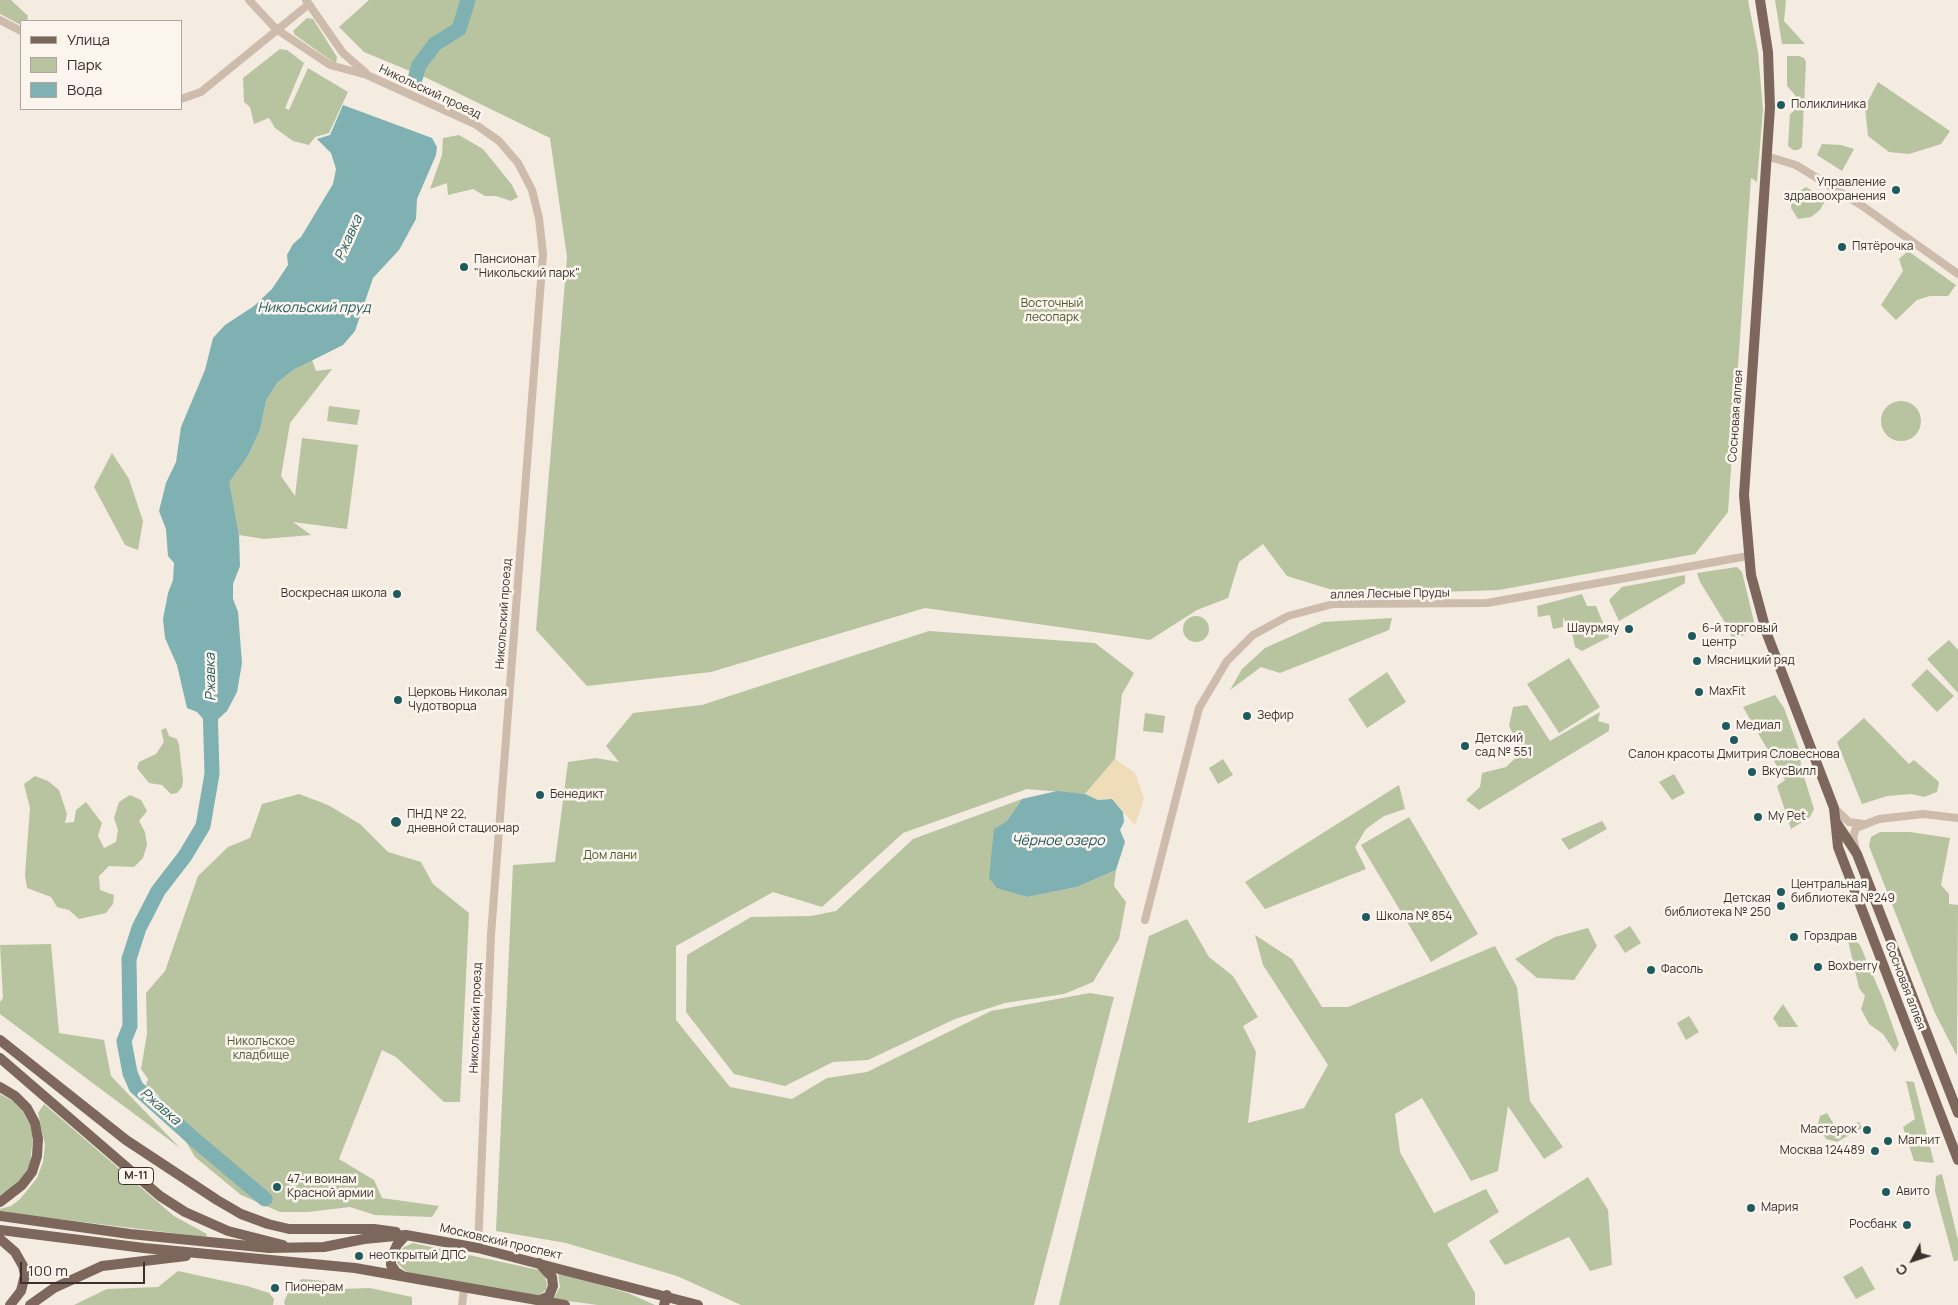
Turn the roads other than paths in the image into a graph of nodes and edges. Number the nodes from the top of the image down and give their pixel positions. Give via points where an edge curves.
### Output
1 (249, 0) edge
2 (1760, 0) edge
3 (307, 2) edge
4 (0, 20) edge
5 (276, 29) junction
6 (20, 30) edge
7 (367, 75) junction
8 (182, 99) edge
9 (1766, 156) junction
10 (1958, 274) edge
11 (1748, 556) junction
12 (1958, 818) edge
13 (1840, 820) junction
14 (1864, 824) junction
15 (1856, 852) junction
16 (1144, 920) dead end
17 (0, 1040) edge
18 (1, 1059) edge
19 (0, 1087) edge
20 (1958, 1113) edge
21 (1958, 1160) edge
22 (0, 1202) edge
23 (0, 1216) edge
24 (366, 1229) junction
25 (0, 1230) edge
26 (406, 1235) junction
27 (0, 1239) edge
28 (332, 1246) junction
29 (478, 1248) junction
30 (296, 1249) junction
31 (206, 1253) junction
32 (539, 1262) junction
33 (407, 1279) junction
34 (464, 1289) junction
35 (665, 1300) edge
36 (537, 1301) junction
37 (10, 1305) edge
38 (30, 1305) edge
39 (462, 1305) edge
40 (565, 1305) edge
41 (698, 1305) edge

1 - 5 street, Никольский проезд
2 - 9 main road, Сосновая аллея via 1770,78
3 - 5 street
3 - 7 street, Никольский проезд via 343,53
4 - 6 street
5 - 7 street, Никольский проезд via 330,65
5 - 8 street via 201,92
7 - 29 street, Никольский проезд via 475,124 499,142 518,163 532,190 543,254 491,935
9 - 10 street via 1796,165 1861,205
9 - 11 main road, Сосновая аллея via 1744,494
11 - 13 main road, Сосновая аллея via 1767,634
11 - 16 street, аллея Лесные Пруды via 1487,604 1333,604 1288,616 1253,635 1227,661 1199,708
12 - 14 street via 1906,814
13 - 14 street
13 - 15 main road, Сосновая аллея
13 - 21 main road, Сосновая аллея via 1838,847
14 - 15 street via 1854,832
15 - 20 main road, Сосновая аллея
17 - 24 main road via 126,1140 241,1214 289,1229
18 - 30 main road, М-11 via 160,1196 228,1231
19 - 22 main road via 27,1108 38,1139 32,1172 22,1185
23 - 30 main road via 130,1234
24 - 26 main road via 391,1230
24 - 28 main road
25 - 31 main road
26 - 28 main road, Московский проспект
26 - 29 main road, Московский проспект
26 - 33 main road via 391,1258 396,1272
27 - 37 main road via 15,1252 25,1275 21,1291
28 - 30 main road, Московский проспект
29 - 32 main road, Московский проспект
31 - 33 main road via 335,1266
31 - 38 main road via 102,1266 54,1288
32 - 35 main road, Московский проспект
32 - 36 main road via 552,1277 553,1286 549,1296
33 - 34 main road
34 - 36 main road
34 - 39 street
35 - 41 main road, Московский проспект
36 - 40 main road

